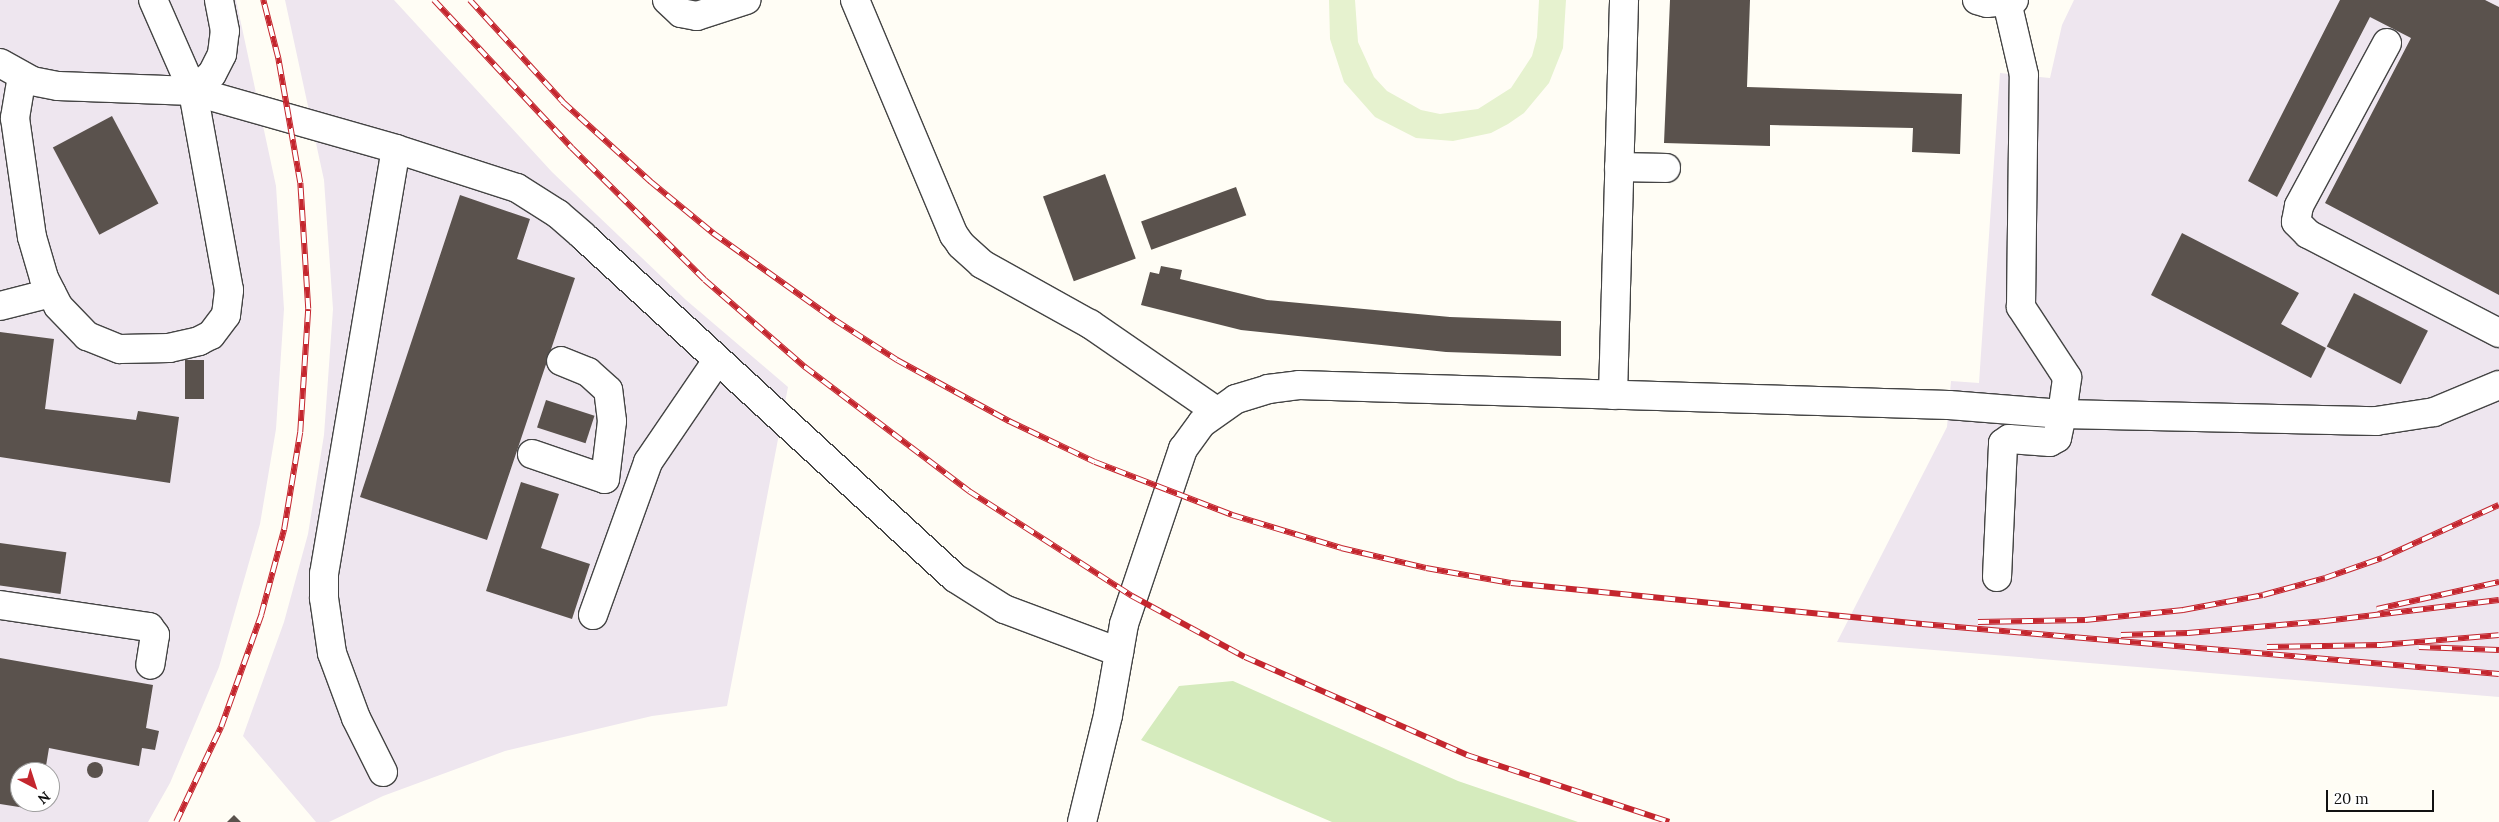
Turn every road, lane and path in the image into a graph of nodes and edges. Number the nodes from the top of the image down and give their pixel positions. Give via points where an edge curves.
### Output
1 (153, 0) edge
2 (219, 0) edge
3 (667, 0) edge
4 (746, 0) edge
5 (856, 0) edge
6 (1624, 0) edge
7 (1977, 0) edge
8 (2011, 1) edge
9 (2387, 43) dead end
10 (11, 69) edge
11 (193, 92) junction
12 (396, 149) junction
13 (1618, 167) junction
14 (1666, 168) dead end
15 (51, 293) junction
16 (0, 306) edge
17 (2499, 333) edge
18 (561, 361) dead end
19 (717, 361) junction
20 (2499, 384) edge
21 (1613, 395) junction
22 (1216, 411) junction
23 (2062, 414) junction
24 (532, 454) dead end
25 (604, 478) junction
26 (636, 489) junction
27 (1997, 577) dead end
28 (0, 605) edge
29 (593, 615) dead end
30 (1119, 652) junction
31 (150, 665) dead end
32 (384, 772) dead end
33 (1084, 813) edge

1 - 11 street
2 - 11 street via 225,31 222,54 212,74
3 - 4 street via 681,13 697,16
5 - 22 street via 961,245 982,264 1090,324
6 - 13 street
7 - 8 street
8 - 23 street via 2024,75 2021,307 2067,377
9 - 17 street via 2299,206 2296,222 2308,234
10 - 11 street via 58,86
10 - 15 street via 32,237 38,263
11 - 12 street
11 - 15 street via 229,290 226,315 220,326 200,341 137,351 120,349 87,336 66,316
12 - 19 street via 492,179 539,200 583,236
12 - 32 street via 324,574 332,653 356,718
13 - 14 street
13 - 21 street
15 - 16 street
18 - 25 street via 588,372 608,390 612,421
19 - 26 street via 657,446
19 - 30 street via 911,541 978,595 1030,620
20 - 23 street via 2434,412 2376,421
21 - 22 street via 1299,384 1252,392
21 - 23 street via 1949,405
22 - 30 street via 1194,432 1183,449 1132,596
23 - 27 street via 2058,438 2050,442 2009,439 2003,443
24 - 25 street
25 - 26 street
26 - 29 street
28 - 31 street via 149,627 155,636
30 - 33 street via 1108,715

